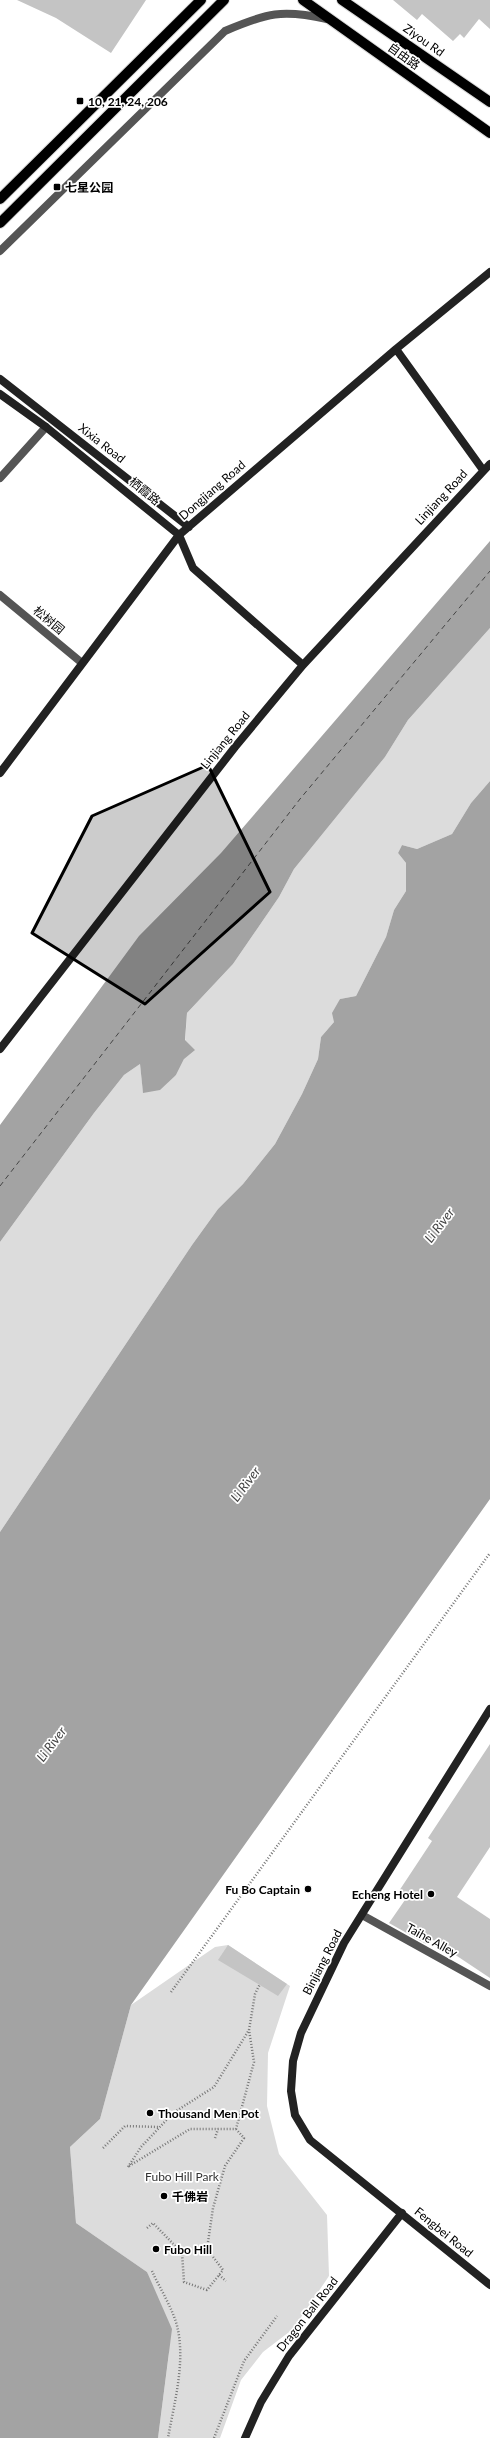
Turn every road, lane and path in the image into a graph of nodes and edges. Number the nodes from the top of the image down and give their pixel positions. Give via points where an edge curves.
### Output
1 (201, 0) edge
2 (224, 0) edge
3 (303, 0) edge
4 (342, 0) edge
5 (330, 19) junction
6 (490, 102) edge
7 (490, 133) edge
8 (0, 199) edge
9 (0, 223) edge
10 (0, 251) edge
11 (490, 272) edge
12 (396, 349) junction
13 (0, 379) edge
14 (0, 394) edge
15 (46, 426) junction
16 (490, 464) edge
17 (483, 470) junction
18 (0, 478) edge
19 (189, 527) junction
20 (179, 535) junction
21 (0, 595) edge
22 (82, 663) junction
23 (302, 665) junction
24 (0, 773) edge
25 (0, 1049) edge
26 (490, 1553) edge
27 (490, 1709) edge
28 (362, 1915) junction
29 (260, 1984) dead end
30 (490, 1986) edge
31 (171, 1992) dead end
32 (249, 2030) junction
33 (160, 2127) junction
34 (218, 2129) junction
35 (236, 2129) junction
36 (215, 2138) dead end
37 (103, 2148) dead end
38 (402, 2213) junction
39 (147, 2228) dead end
40 (152, 2271) dead end
41 (219, 2275) junction
42 (226, 2281) dead end
43 (490, 2285) edge
44 (277, 2316) dead end
45 (168, 2438) edge
46 (214, 2438) edge
47 (245, 2438) edge

1 - 8 main road
2 - 9 main road
3 - 5 main road, 自由路
4 - 6 main road, Ziyou Rd
5 - 7 main road, 自由路
5 - 10 lane via 278,12 260,16 225,31
11 - 12 street, Dongjiang Road
12 - 17 street
12 - 19 street, Dongjiang Road
13 - 19 street, Xixia Road
14 - 15 street, 栖霞路
15 - 18 lane
15 - 20 street, 栖霞路
16 - 17 street, Linjiang Road
17 - 23 street, Linjiang Road
19 - 20 street, Dongjiang Road
20 - 22 street, Dongjiang Road
20 - 23 street via 192,568
21 - 22 lane, 松树园
22 - 24 street, Dongjiang Road
23 - 25 street, Linjiang Road
26 - 31 path
27 - 28 street, Binjiang Road
28 - 30 lane, Taihe Alley
28 - 38 street, Binjiang Road via 332,1966 301,2033 293,2061 291,2091 295,2115 310,2140
29 - 32 path via 255,1994
32 - 33 path via 214,2087 173,2113
32 - 35 path via 254,2062
33 - 34 path via 141,2147 128,2166 190,2129
33 - 37 path via 125,2126
34 - 35 path
34 - 36 path
35 - 41 path via 244,2138 224,2166 213,2208 207,2249 223,2270
38 - 43 street, Fengbei Road
38 - 47 street, Dragon Ball Road via 289,2356 261,2402
39 - 41 path via 153,2223 182,2253 184,2282 206,2290
40 - 45 path via 178,2329 180,2346
41 - 42 path
44 - 46 path via 244,2361

